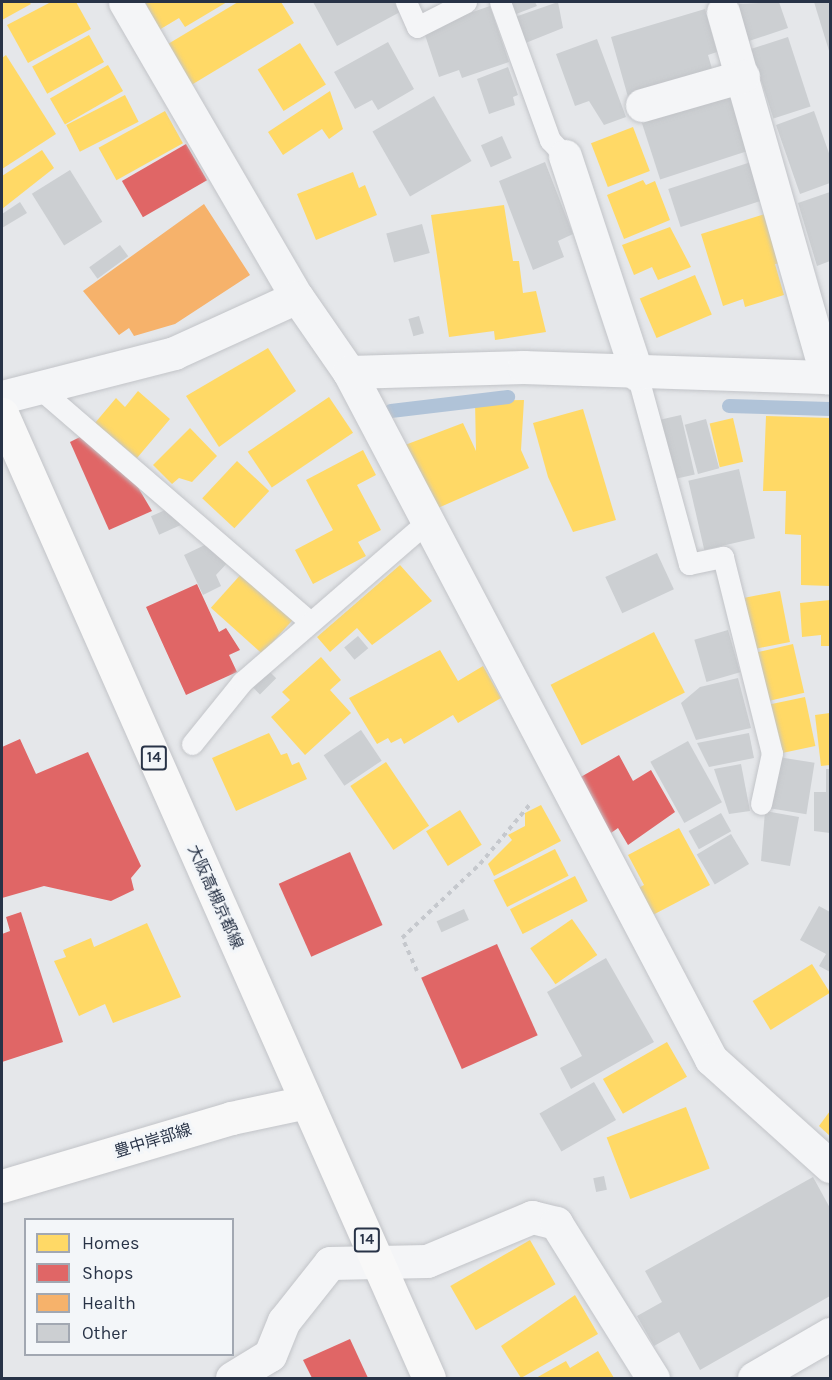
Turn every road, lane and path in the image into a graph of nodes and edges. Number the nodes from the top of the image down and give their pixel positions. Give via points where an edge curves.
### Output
1 (125, 2) edge
2 (406, 2) edge
3 (466, 2) edge
4 (500, 2) edge
5 (723, 12) dead end
6 (742, 76) junction
7 (642, 105) dead end
8 (565, 156) joint
9 (297, 297) junction
10 (349, 372) junction
11 (637, 374) junction
12 (829, 377) edge
13 (39, 387) junction
14 (2, 397) edge
15 (2, 414) edge
16 (427, 522) junction
17 (310, 622) junction
18 (192, 744) dead end
19 (564, 782) junction
20 (761, 804) dead end
21 (417, 971) dead end
22 (306, 1102) junction
23 (831, 1166) edge
24 (2, 1186) edge
25 (377, 1261) junction
26 (831, 1334) edge
27 (232, 1378) edge
28 (429, 1378) edge
29 (652, 1378) edge
30 (754, 1378) edge

1 - 9 street
2 - 3 lane via 417,27
4 - 8 lane via 550,140
5 - 6 street
6 - 7 street
6 - 12 street
8 - 11 street
9 - 10 street
9 - 13 street via 174,353
10 - 11 street via 524,367
10 - 16 street
11 - 12 street
11 - 20 lane via 690,564 723,557 772,753
13 - 14 street
13 - 17 lane
15 - 22 main road, 大阪高槻京都線 / 14
16 - 17 lane
16 - 19 street
17 - 18 lane via 242,682
19 - 21 path via 522,809 480,864 402,938
19 - 23 street via 711,1059
22 - 24 main road, 豊中岸部線 via 231,1118
22 - 25 main road, 大阪高槻京都線 / 14
25 - 27 street via 330,1263 284,1321 270,1355
25 - 28 main road, 大阪高槻京都線 / 14
25 - 29 street via 427,1262 532,1217 545,1218 556,1223
26 - 30 street

